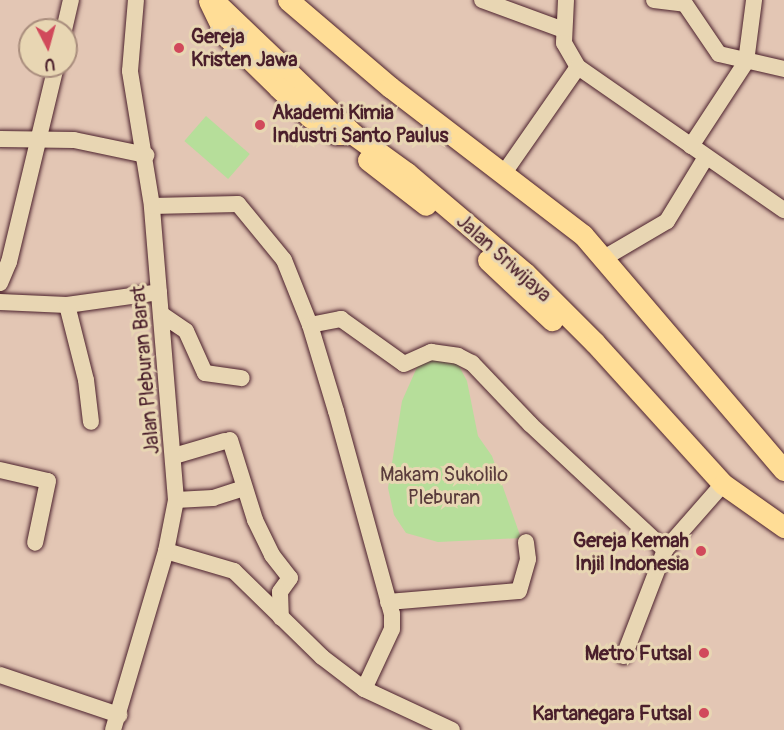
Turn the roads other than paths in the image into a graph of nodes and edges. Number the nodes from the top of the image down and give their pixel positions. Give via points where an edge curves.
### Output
1 (71, 0) edge
2 (136, 0) edge
3 (211, 0) edge
4 (288, 0) edge
5 (482, 0) edge
6 (566, 0) edge
7 (654, 0) edge
8 (754, 0) edge
9 (67, 18) edge
10 (564, 30) junction
11 (746, 62) junction
12 (578, 67) junction
13 (784, 69) edge
14 (53, 78) edge
15 (40, 137) junction
16 (0, 139) edge
17 (691, 146) junction
18 (146, 155) junction
19 (706, 157) junction
20 (504, 173) junction
21 (152, 206) junction
22 (784, 210) edge
23 (604, 258) junction
24 (5, 261) edge
25 (0, 283) edge
26 (159, 292) junction
27 (0, 302) edge
28 (67, 305) junction
29 (161, 314) junction
30 (310, 325) junction
31 (242, 378) dead end
32 (91, 422) dead end
33 (174, 456) junction
34 (0, 470) edge
35 (784, 470) edge
36 (723, 484) junction
37 (244, 488) junction
38 (176, 500) junction
39 (784, 527) edge
40 (526, 542) dead end
41 (35, 543) dead end
42 (665, 550) junction
43 (166, 551) junction
44 (388, 602) junction
45 (281, 618) junction
46 (624, 656) dead end
47 (0, 675) edge
48 (364, 689) junction
49 (116, 722) edge
50 (452, 730) edge

1 - 9 street
2 - 18 street, Jalan Pleburan Barat via 130,70
3 - 36 main road, Jalan Sriwijaya via 353,134 407,172 525,273 595,343
4 - 20 main road via 375,75
5 - 10 street
6 - 10 street
7 - 11 street via 685,4 716,51
8 - 11 street
10 - 12 street via 565,48
11 - 13 street
11 - 17 street
12 - 17 street
12 - 20 street
14 - 15 street
15 - 16 street
15 - 18 street
15 - 24 street
17 - 19 street
18 - 21 street, Jalan Pleburan Barat
19 - 22 street
19 - 23 street via 667,221
20 - 23 main road via 569,223
21 - 26 street, Jalan Pleburan Barat
21 - 30 street via 233,203 243,207 284,260
23 - 35 main road
24 - 25 street
26 - 28 street
26 - 29 street, Jalan Pleburan Barat
27 - 28 street
28 - 32 street via 86,380
29 - 31 street via 186,331 204,373
29 - 33 street, Jalan Pleburan Barat
30 - 42 street via 340,319 404,364 431,352 472,363 530,424
30 - 44 street
33 - 37 street via 227,441
33 - 38 street, Jalan Pleburan Barat
34 - 41 street via 48,482
36 - 39 main road, Jalan Sriwijaya
36 - 42 street
37 - 38 street via 213,498
37 - 45 street via 272,555 290,578 280,592
38 - 43 street, Jalan Pleburan Barat
40 - 44 street via 528,558 519,591
42 - 46 street
43 - 45 street via 234,571
43 - 49 street, Jalan Pleburan Barat
44 - 48 street via 392,629
45 - 48 street
47 - 49 street
48 - 50 street

